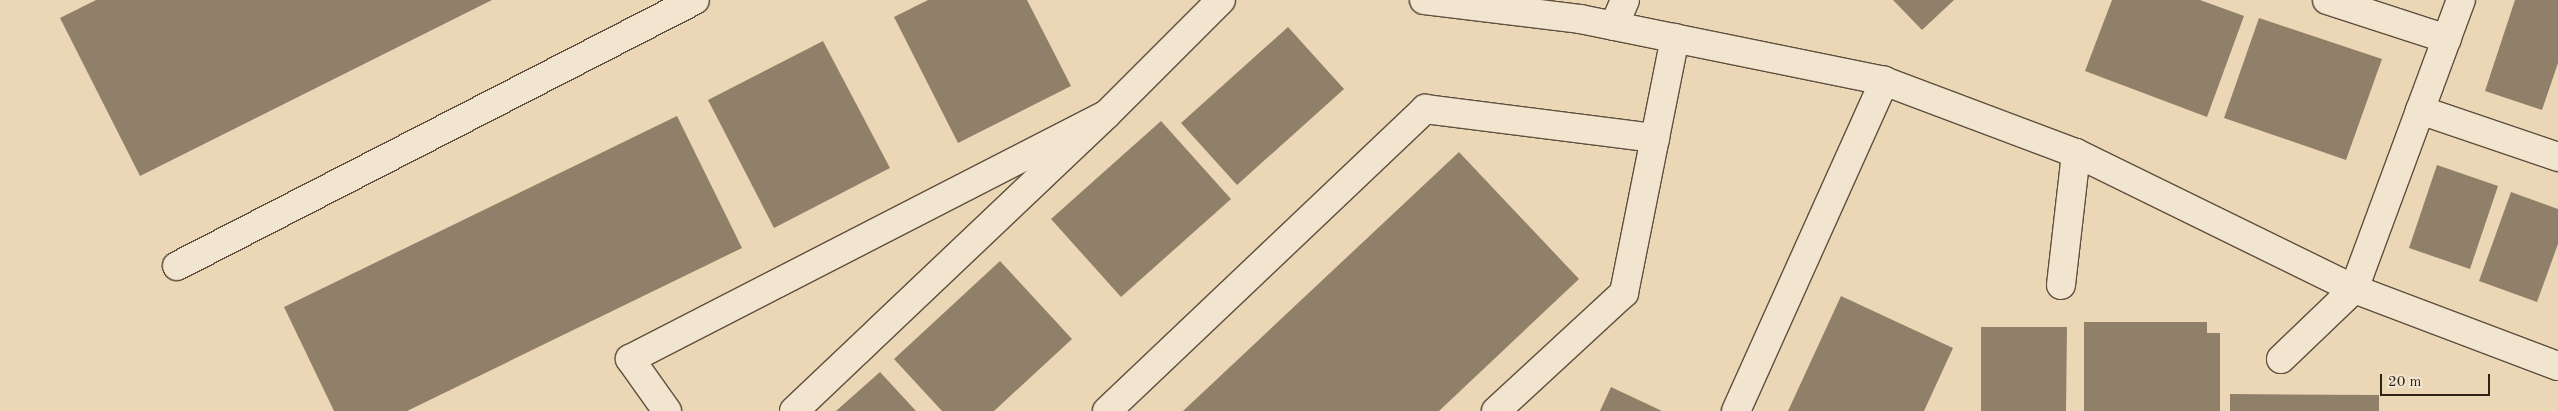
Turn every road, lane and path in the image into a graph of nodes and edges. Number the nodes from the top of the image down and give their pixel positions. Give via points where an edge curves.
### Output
1 (695, 0) edge
2 (1221, 0) edge
3 (1424, 0) edge
4 (1625, 0) edge
5 (2327, 0) edge
6 (2461, 0) edge
7 (1614, 26) junction
8 (1675, 38) junction
9 (2447, 40) junction
10 (1884, 81) junction
11 (2420, 110) junction
12 (1107, 114) junction
13 (1655, 138) junction
14 (2076, 153) junction
15 (2558, 157) edge
16 (177, 266) dead end
17 (2060, 285) dead end
18 (2354, 289) junction
19 (2281, 359) dead end
20 (2558, 366) edge
21 (667, 411) edge
22 (794, 411) edge
23 (1107, 411) edge
24 (1496, 411) edge
25 (1736, 411) edge

1 - 16 street
2 - 12 street
3 - 7 street
4 - 7 street
5 - 9 street
6 - 9 street
7 - 8 street
8 - 10 street
8 - 13 street
9 - 11 street
10 - 14 street
10 - 25 street
11 - 15 street
11 - 18 street
12 - 21 street via 630,359
12 - 22 street
13 - 23 street via 1426,109
13 - 24 street via 1624,293
14 - 17 street
14 - 18 street
18 - 19 street
18 - 20 street

